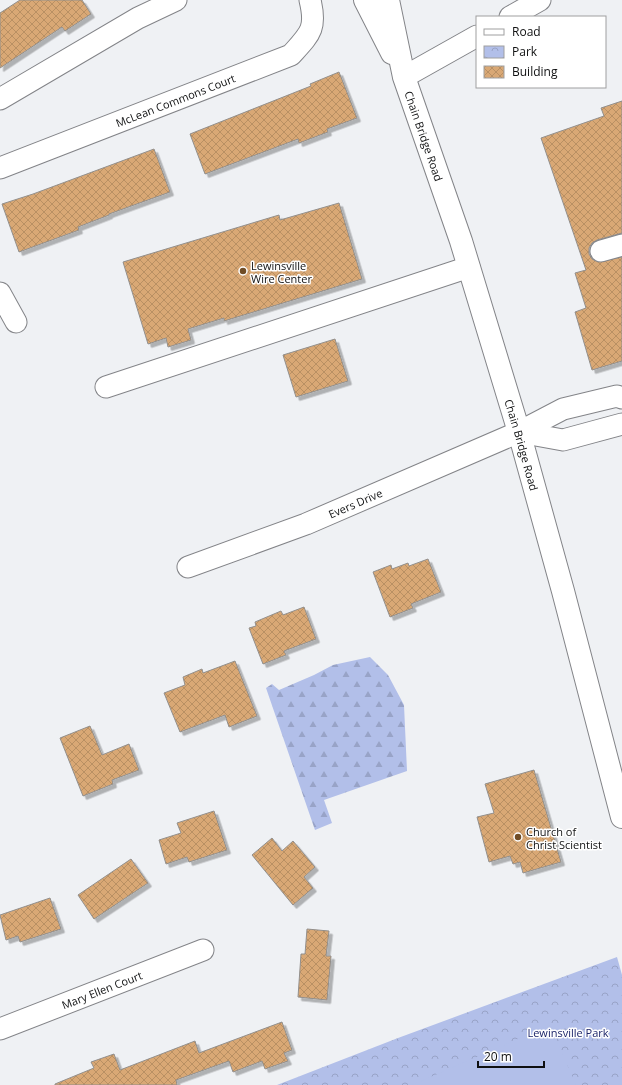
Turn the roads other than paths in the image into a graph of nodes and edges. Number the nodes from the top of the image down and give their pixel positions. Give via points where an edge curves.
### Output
1 (176, 0) edge
2 (310, 0) edge
3 (365, 0) edge
4 (388, 0) edge
5 (540, 0) edge
6 (512, 16) edge
7 (476, 37) edge
8 (404, 77) junction
9 (0, 99) edge
10 (0, 168) edge
11 (622, 245) edge
12 (601, 251) dead end
13 (469, 267) junction
14 (0, 293) edge
15 (16, 322) dead end
16 (106, 387) dead end
17 (622, 398) edge
18 (622, 424) edge
19 (518, 432) junction
20 (188, 567) dead end
21 (622, 817) edge
22 (203, 950) dead end
23 (0, 1029) edge

1 - 9 street via 138,18
2 - 10 street, McLean Commons Court via 314,16 310,35 291,55
3 - 8 main road, Chain Bridge Road
4 - 8 main road, Chain Bridge Road
5 - 6 street
7 - 8 street
8 - 13 main road, Chain Bridge Road
11 - 12 street
13 - 16 street
13 - 19 main road, Chain Bridge Road
14 - 15 street
17 - 19 street, Evers Drive via 617,396 563,409
18 - 19 street via 563,440
19 - 20 street, Evers Drive via 306,524
19 - 21 main road, Chain Bridge Road
22 - 23 street, Mary Ellen Court

